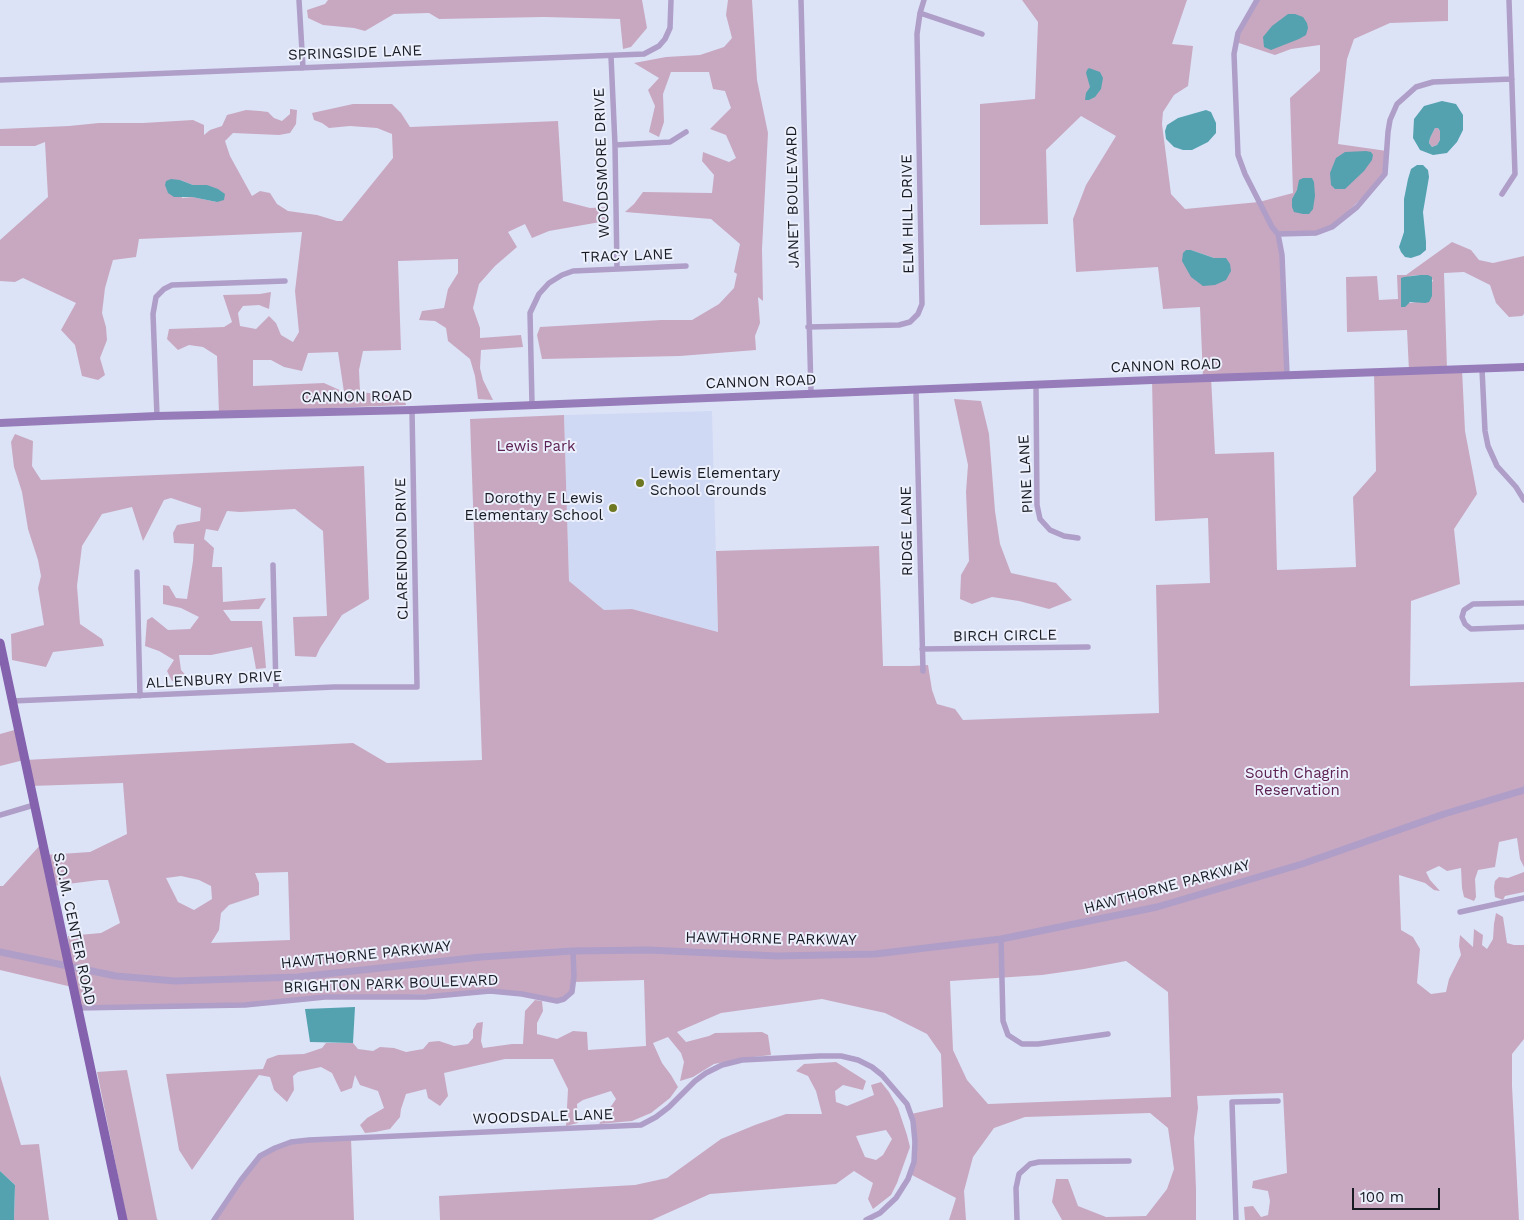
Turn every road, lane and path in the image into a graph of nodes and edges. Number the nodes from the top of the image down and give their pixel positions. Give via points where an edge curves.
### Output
1 (299, 0) edge
2 (670, 0) edge
3 (801, 0) edge
4 (924, 0) edge
5 (1256, 0) edge
6 (1509, 0) edge
7 (920, 13) junction
8 (982, 34) dead end
9 (611, 56) junction
10 (303, 68) junction
11 (1512, 79) junction
12 (0, 80) edge
13 (686, 132) dead end
14 (615, 145) junction
15 (1502, 194) dead end
16 (1278, 234) junction
17 (686, 266) dead end
18 (617, 269) junction
19 (285, 281) dead end
20 (808, 327) junction
21 (1524, 367) edge
22 (1482, 369) junction
23 (1287, 375) junction
24 (1036, 385) junction
25 (916, 390) junction
26 (811, 393) junction
27 (532, 404) junction
28 (412, 410) junction
29 (157, 416) junction
30 (0, 423) edge
31 (1524, 500) edge
32 (1078, 538) dead end
33 (273, 565) dead end
34 (137, 572) dead end
35 (1524, 603) edge
36 (1524, 627) edge
37 (0, 643) edge
38 (1088, 647) dead end
39 (922, 649) junction
40 (923, 671) dead end
41 (417, 687) joint
42 (276, 690) junction
43 (140, 696) junction
44 (12, 701) junction
45 (1524, 790) edge
46 (34, 805) junction
47 (0, 815) edge
48 (1524, 898) edge
49 (1460, 912) dead end
50 (1001, 939) junction
51 (573, 951) junction
52 (0, 952) edge
53 (68, 967) junction
54 (77, 1008) junction
55 (1108, 1034) dead end
56 (1278, 1101) dead end
57 (1129, 1161) dead end
58 (123, 1220) edge
59 (214, 1220) edge
60 (866, 1220) edge
61 (1018, 1220) edge
62 (1236, 1220) edge

1 - 10 street
2 - 9 street, SPRINGSIDE LANE via 670,28 659,46 644,54
3 - 20 street, JANET BOULEVARD
4 - 7 street, ELM HILL DRIVE
5 - 16 street via 1238,33 1234,54 1238,155 1248,181
6 - 11 street
7 - 8 street
7 - 20 street, ELM HILL DRIVE via 917,34 922,304 910,322 899,325
9 - 10 street, SPRINGSIDE LANE
9 - 14 street, WOODSMORE DRIVE
10 - 12 street, SPRINGSIDE LANE
11 - 15 street via 1515,174
11 - 16 street via 1433,82 1416,87 1397,104 1390,120 1384,174 1357,207 1332,228 1316,233
13 - 14 street via 670,142
14 - 18 street, WOODSMORE DRIVE
16 - 23 street via 1282,254
17 - 18 street, TRACY LANE
18 - 27 street, TRACY LANE via 573,271 549,283 539,294 530,313
19 - 29 street via 172,285 156,297 153,314
20 - 26 street, JANET BOULEVARD
21 - 22 main road, CANNON ROAD
22 - 23 main road, CANNON ROAD
22 - 31 street via 1488,446 1497,466
23 - 24 main road, CANNON ROAD
24 - 25 main road, CANNON ROAD
24 - 32 street, PINE LANE via 1040,519 1050,530
25 - 26 main road, CANNON ROAD
25 - 39 street, RIDGE LANE
26 - 27 main road, CANNON ROAD
27 - 28 main road, CANNON ROAD
28 - 29 main road, CANNON ROAD
28 - 41 street, CLARENDON DRIVE
29 - 30 main road, CANNON ROAD
33 - 42 street
34 - 43 street
35 - 36 street via 1473,604 1464,610 1462,617 1471,629
37 - 44 main road, S.O.M. CENTER ROAD
38 - 39 street, BIRCH CIRCLE
39 - 40 street, RIDGE LANE
41 - 42 street, ALLENBURY DRIVE
42 - 43 street, ALLENBURY DRIVE
43 - 44 street, ALLENBURY DRIVE
44 - 46 main road, S.O.M. CENTER ROAD
45 - 50 street, HAWTHORNE PARKWAY via 1210,892 1156,907
46 - 47 street
46 - 53 main road, S.O.M. CENTER ROAD
48 - 49 street
50 - 51 street, HAWTHORNE PARKWAY via 875,954 777,956 648,950
50 - 55 street via 1003,1021 1008,1035 1022,1044 1038,1044
51 - 53 street, HAWTHORNE PARKWAY via 481,957 298,977 232,980 135,979
51 - 54 street, BRIGHTON PARK BOULEVARD via 572,992 557,1000 490,991 425,997 325,997 246,1004
52 - 53 street, HAWTHORNE PARKWAY
53 - 54 main road, S.O.M. CENTER ROAD
54 - 58 main road, S.O.M. CENTER ROAD
56 - 62 street via 1232,1102
57 - 61 street via 1030,1164 1019,1174 1016,1188
59 - 60 street, WOODSDALE LANE via 260,1156 291,1142 641,1125 669,1108 695,1081 722,1064 820,1056 840,1056 872,1067 907,1104 913,1121 914,1162 908,1179 880,1214

